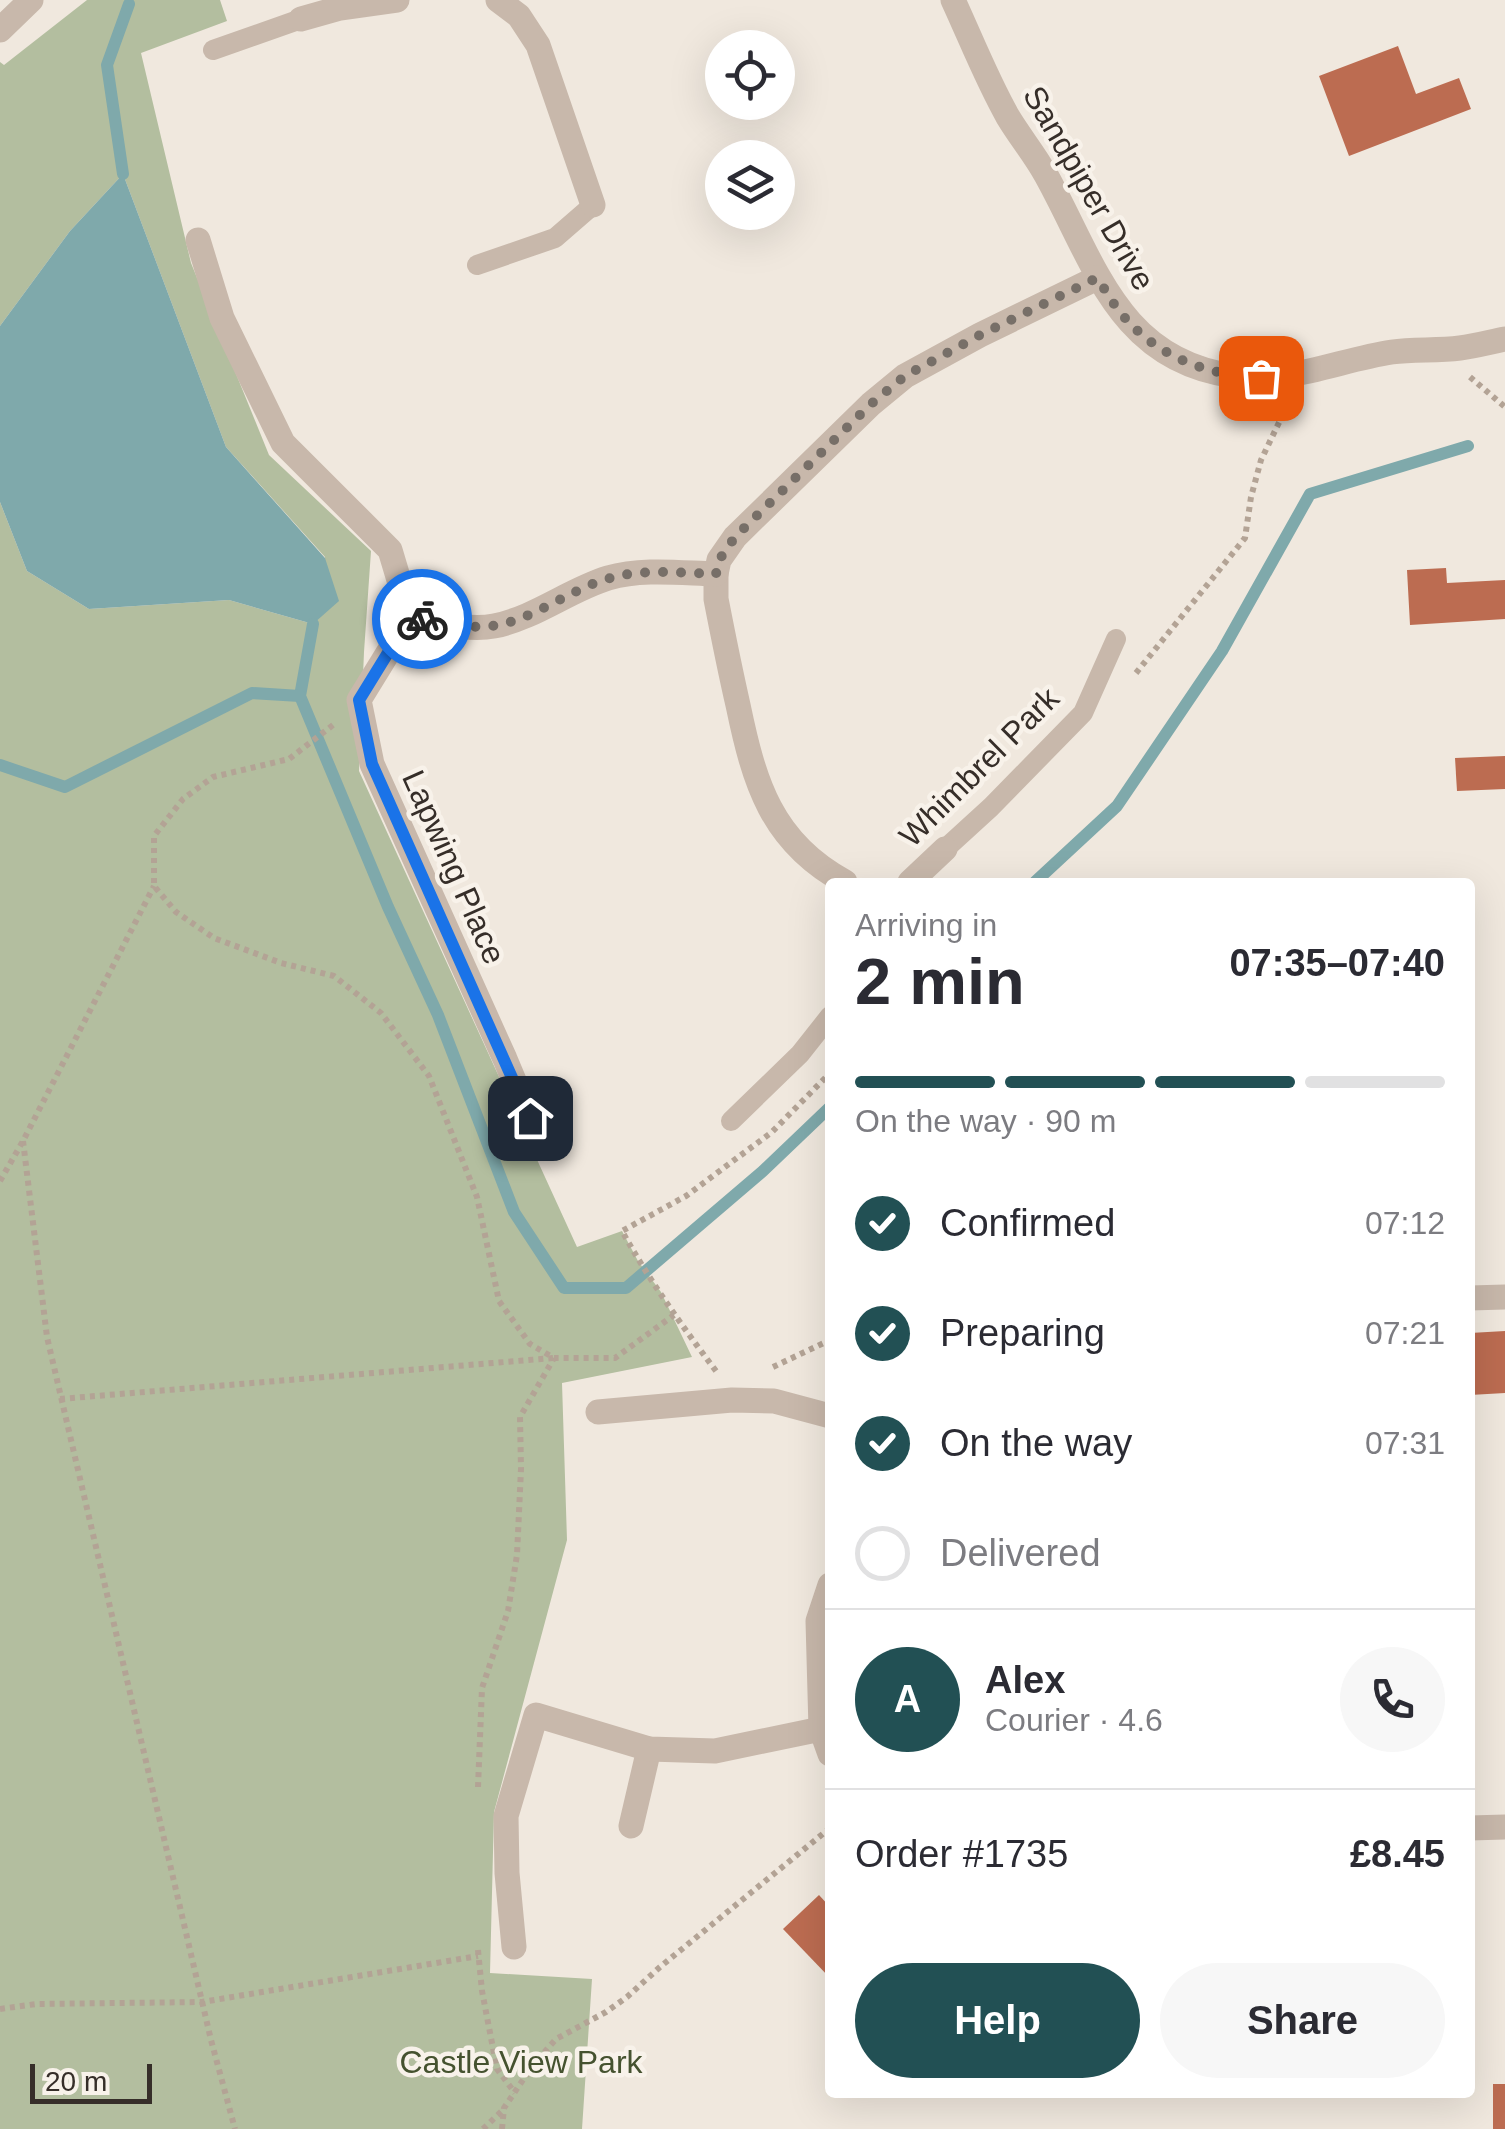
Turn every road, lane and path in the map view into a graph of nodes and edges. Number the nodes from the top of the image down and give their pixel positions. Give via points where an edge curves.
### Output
1 (31, 0) edge
2 (397, 0) edge
3 (953, 0) edge
4 (502, 1) edge
5 (339, 4) edge
6 (301, 19) joint
7 (0, 30) edge
8 (213, 50) dead end
9 (593, 205) joint
10 (198, 240) dead end
11 (477, 265) dead end
12 (1097, 278) junction
13 (1505, 339) edge
14 (1452, 380) dead end
15 (1472, 380) dead end
16 (1302, 404) dead end
17 (716, 574) junction
18 (410, 617) junction
19 (1116, 639) dead end
20 (1130, 680) dead end
21 (327, 731) dead end
22 (945, 848) joint
23 (838, 878) edge
24 (914, 878) edge
25 (154, 886) junction
26 (825, 1022) edge
27 (825, 1078) edge
28 (732, 1121) dead end
29 (23, 1141) junction
30 (542, 1146) dead end
31 (0, 1180) edge
32 (1505, 1297) edge
33 (1475, 1298) edge
34 (674, 1316) junction
35 (554, 1358) junction
36 (726, 1384) dead end
37 (60, 1399) junction
38 (598, 1412) dead end
39 (825, 1415) edge
40 (825, 1600) edge
41 (821, 1728) junction
42 (825, 1740) edge
43 (650, 1749) junction
44 (630, 1826) dead end
45 (1505, 1826) edge
46 (1475, 1828) edge
47 (825, 1832) edge
48 (514, 1946) dead end
49 (478, 1956) dead end
50 (202, 2002) junction
51 (0, 2009) edge
52 (504, 2108) junction
53 (235, 2129) edge
54 (483, 2129) edge
55 (502, 2129) edge

1 - 7 street
2 - 5 street
3 - 12 street, Sandpiper Drive via 1008,118 1045,172
4 - 9 street via 538,45
5 - 6 street
6 - 8 lane
9 - 11 lane via 555,238
10 - 18 street via 222,318 283,443 390,550
12 - 13 street, Sandpiper Drive via 1120,313 1174,356 1235,376 1284,376 1390,352
12 - 17 street via 905,376 735,537
14 - 15 path
16 - 20 path via 1284,408 1261,460 1245,538
17 - 18 street via 604,579 492,626
17 - 23 street via 749,758 762,794 791,840
18 - 30 street, Lapwing Place via 359,700 372,764
19 - 22 lane, Whimbrel Park via 1083,713
21 - 25 path via 289,759 213,776 183,799 154,836
22 - 24 street, Whimbrel Park
25 - 29 path
25 - 35 path via 176,912 214,938 334,976 381,1014 429,1076 476,1197 499,1301 530,1344
26 - 28 lane
27 - 34 path via 772,1132 686,1196 622,1231
29 - 31 path
29 - 37 path via 46,1337
32 - 33 street
34 - 35 path via 615,1358
34 - 36 path
35 - 37 path
37 - 50 path
38 - 39 street via 732,1400
40 - 41 street via 818,1621
41 - 42 street
41 - 43 street via 715,1750
43 - 44 street
43 - 48 street via 536,1714 506,1816
45 - 46 street
47 - 52 path via 627,1997 556,2038
49 - 50 path
50 - 51 path
50 - 53 path
52 - 54 path
52 - 55 path

